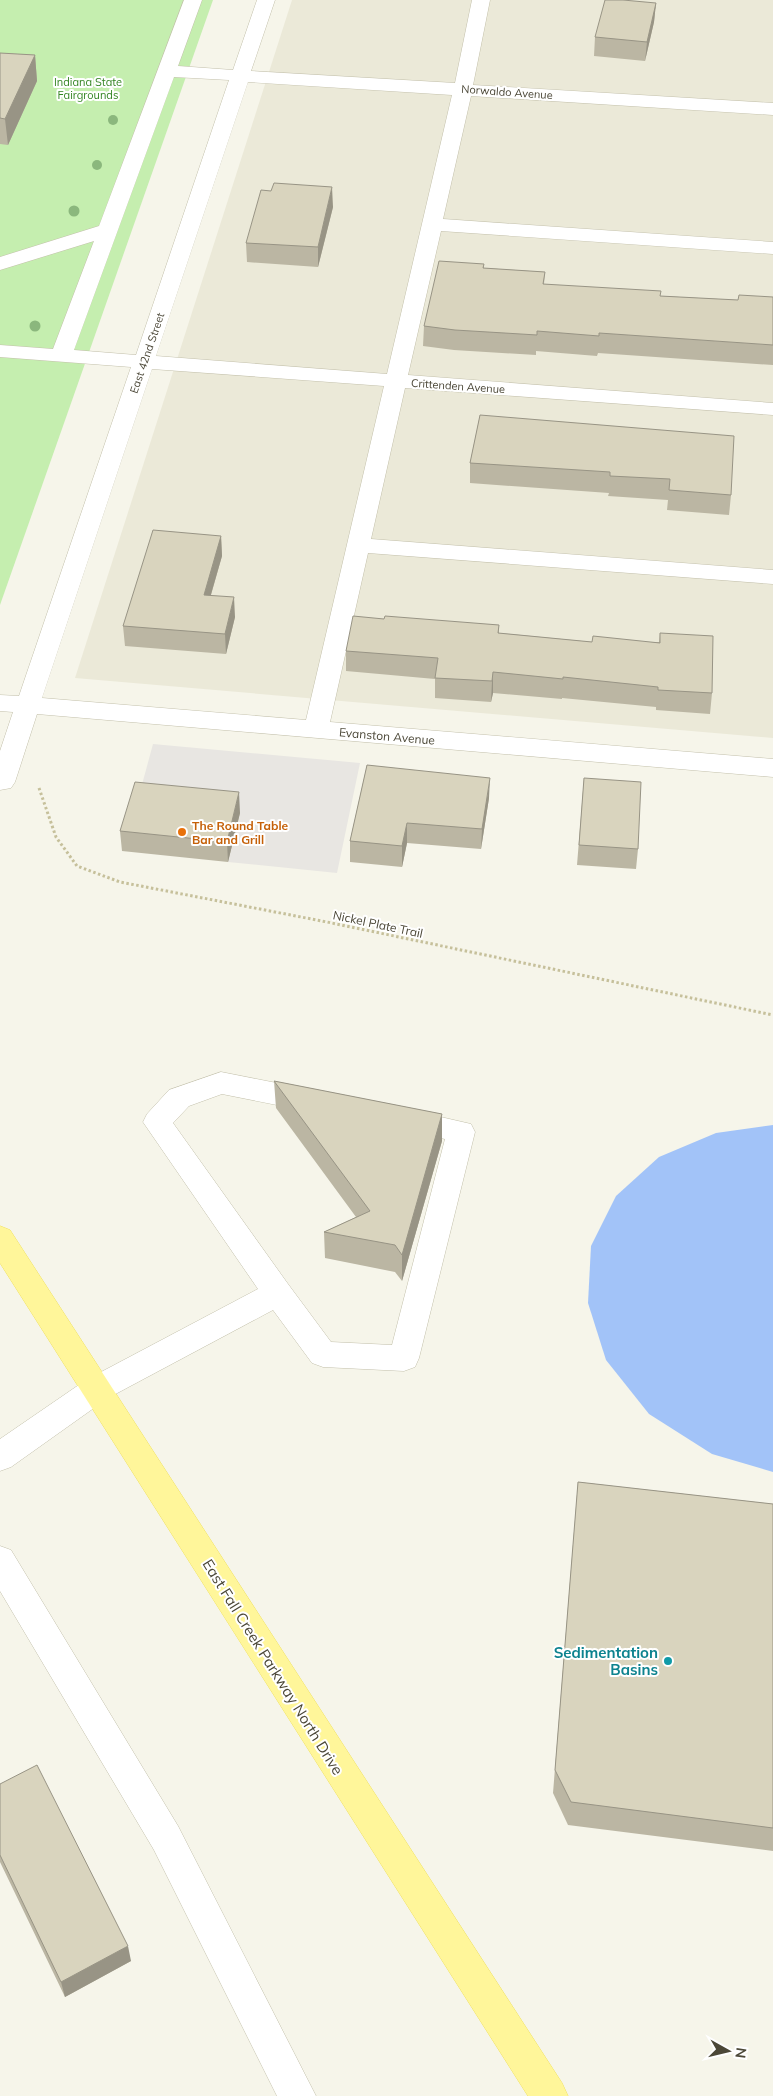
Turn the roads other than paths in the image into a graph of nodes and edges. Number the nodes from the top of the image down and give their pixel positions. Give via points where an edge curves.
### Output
1 (193, 0) edge
2 (266, 0) edge
3 (481, 0) edge
4 (167, 71) junction
5 (241, 75) junction
6 (462, 89) junction
7 (773, 109) edge
8 (431, 224) junction
9 (108, 230) junction
10 (773, 248) edge
11 (0, 264) edge
12 (0, 351) edge
13 (61, 356) junction
14 (143, 363) junction
15 (396, 382) junction
16 (773, 409) edge
17 (358, 545) junction
18 (773, 578) edge
19 (0, 703) edge
20 (27, 705) junction
21 (316, 730) junction
22 (773, 768) edge
23 (2, 782) dead end
24 (338, 1107) edge
25 (376, 1114) edge
26 (0, 1238) edge
27 (277, 1293) junction
28 (97, 1389) junction
29 (0, 1458) edge
30 (0, 1560) edge
31 (297, 2096) edge
32 (549, 2096) edge

1 - 4 street
2 - 5 street, East 42nd Street
3 - 6 street
4 - 5 street, Norwaldo Avenue
4 - 9 street
5 - 6 street, Norwaldo Avenue
5 - 14 street, East 42nd Street
6 - 7 street, Norwaldo Avenue
6 - 8 street
8 - 10 street
8 - 15 street
9 - 11 street
9 - 13 street
12 - 13 street, Crittenden Avenue
13 - 14 street, Crittenden Avenue
14 - 15 street, Crittenden Avenue
14 - 20 street, East 42nd Street
15 - 16 street, Crittenden Avenue
15 - 17 street
17 - 18 street
17 - 21 street
19 - 20 street, Evanston Avenue
20 - 21 street, Evanston Avenue
20 - 23 street, East 42nd Street
21 - 22 street, Evanston Avenue
24 - 27 street via 221,1083 178,1098 157,1122
25 - 27 street via 461,1132 404,1358 323,1354
26 - 28 main road, East Fall Creek Parkway North Drive
27 - 28 street
28 - 29 street
28 - 32 main road, East Fall Creek Parkway North Drive
30 - 31 street via 166,1838

